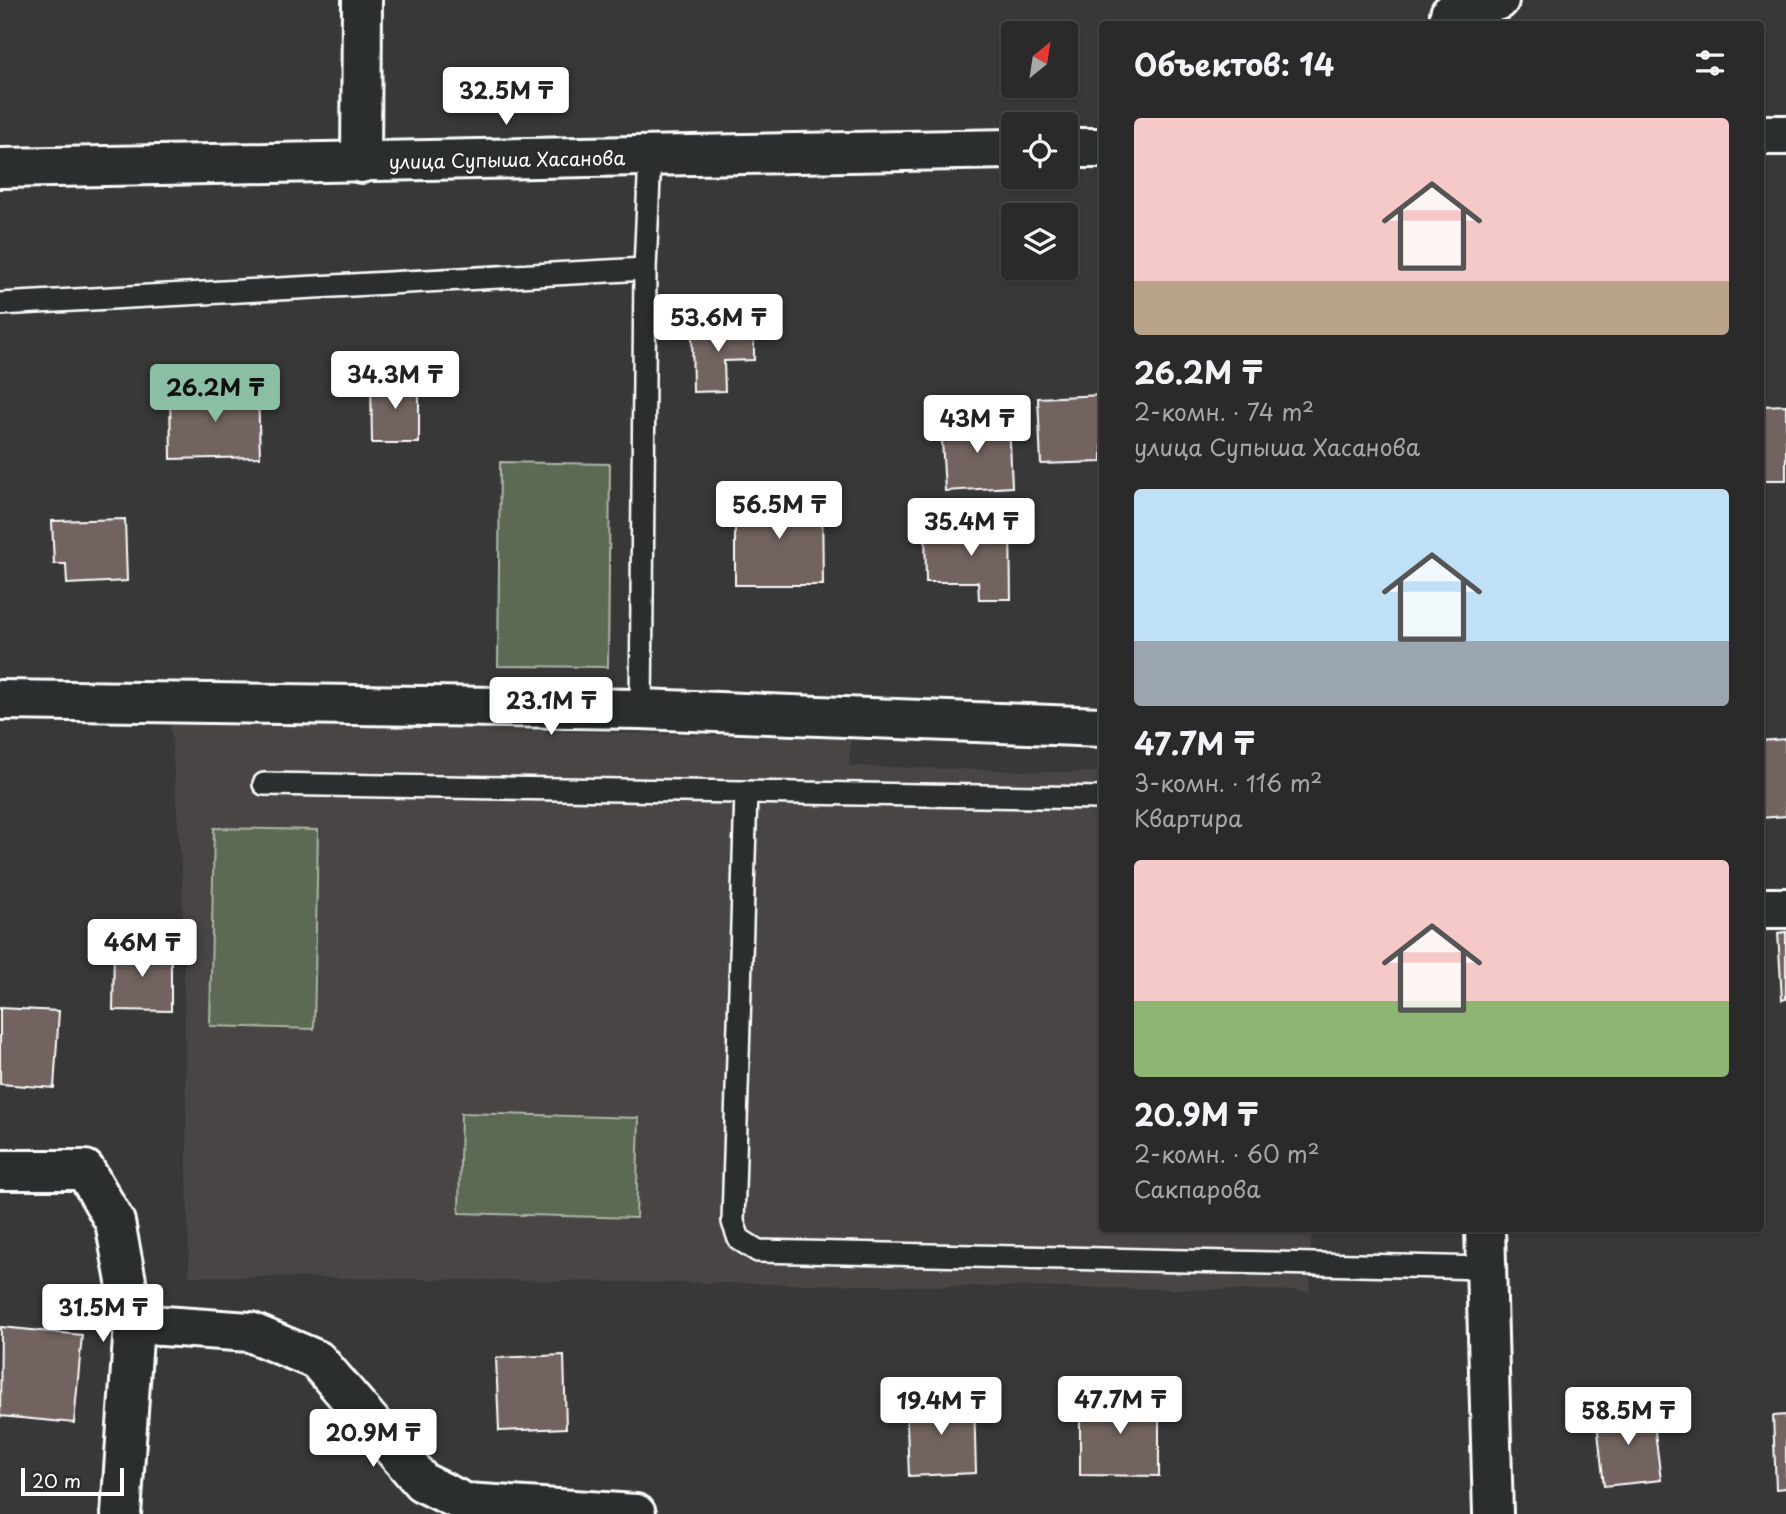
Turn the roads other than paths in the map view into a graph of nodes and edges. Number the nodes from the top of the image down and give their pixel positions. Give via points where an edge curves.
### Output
1 (362, 0) edge
2 (1499, 0) edge
3 (1450, 13) edge
4 (1764, 135) edge
5 (1786, 135) edge
6 (1078, 148) edge
7 (1099, 148) edge
8 (1001, 149) edge
9 (650, 156) junction
10 (361, 163) junction
11 (0, 168) edge
12 (645, 269) junction
13 (0, 304) edge
14 (0, 700) edge
15 (641, 709) junction
16 (1099, 727) edge
17 (264, 784) dead end
18 (746, 792) junction
19 (1099, 798) edge
20 (1764, 908) edge
21 (1786, 908) edge
22 (0, 1170) edge
23 (1485, 1232) edge
24 (1486, 1268) junction
25 (134, 1324) junction
26 (121, 1514) edge
27 (636, 1514) edge
28 (1493, 1514) edge

1 - 10 street
2 - 3 street
4 - 5 street
6 - 7 street
8 - 9 street, улица Супыша Хасанова
9 - 10 street, улица Супыша Хасанова
9 - 12 lane
10 - 11 street, улица Супыша Хасанова
12 - 13 lane
12 - 15 lane
14 - 15 street
15 - 16 street
17 - 18 lane
18 - 19 lane
18 - 24 lane via 733,1222 739,1239 758,1251
20 - 21 street
22 - 25 street via 85,1170 115,1222
23 - 24 street
24 - 28 street
25 - 26 street
25 - 27 street via 250,1332 317,1360 422,1482 465,1503

